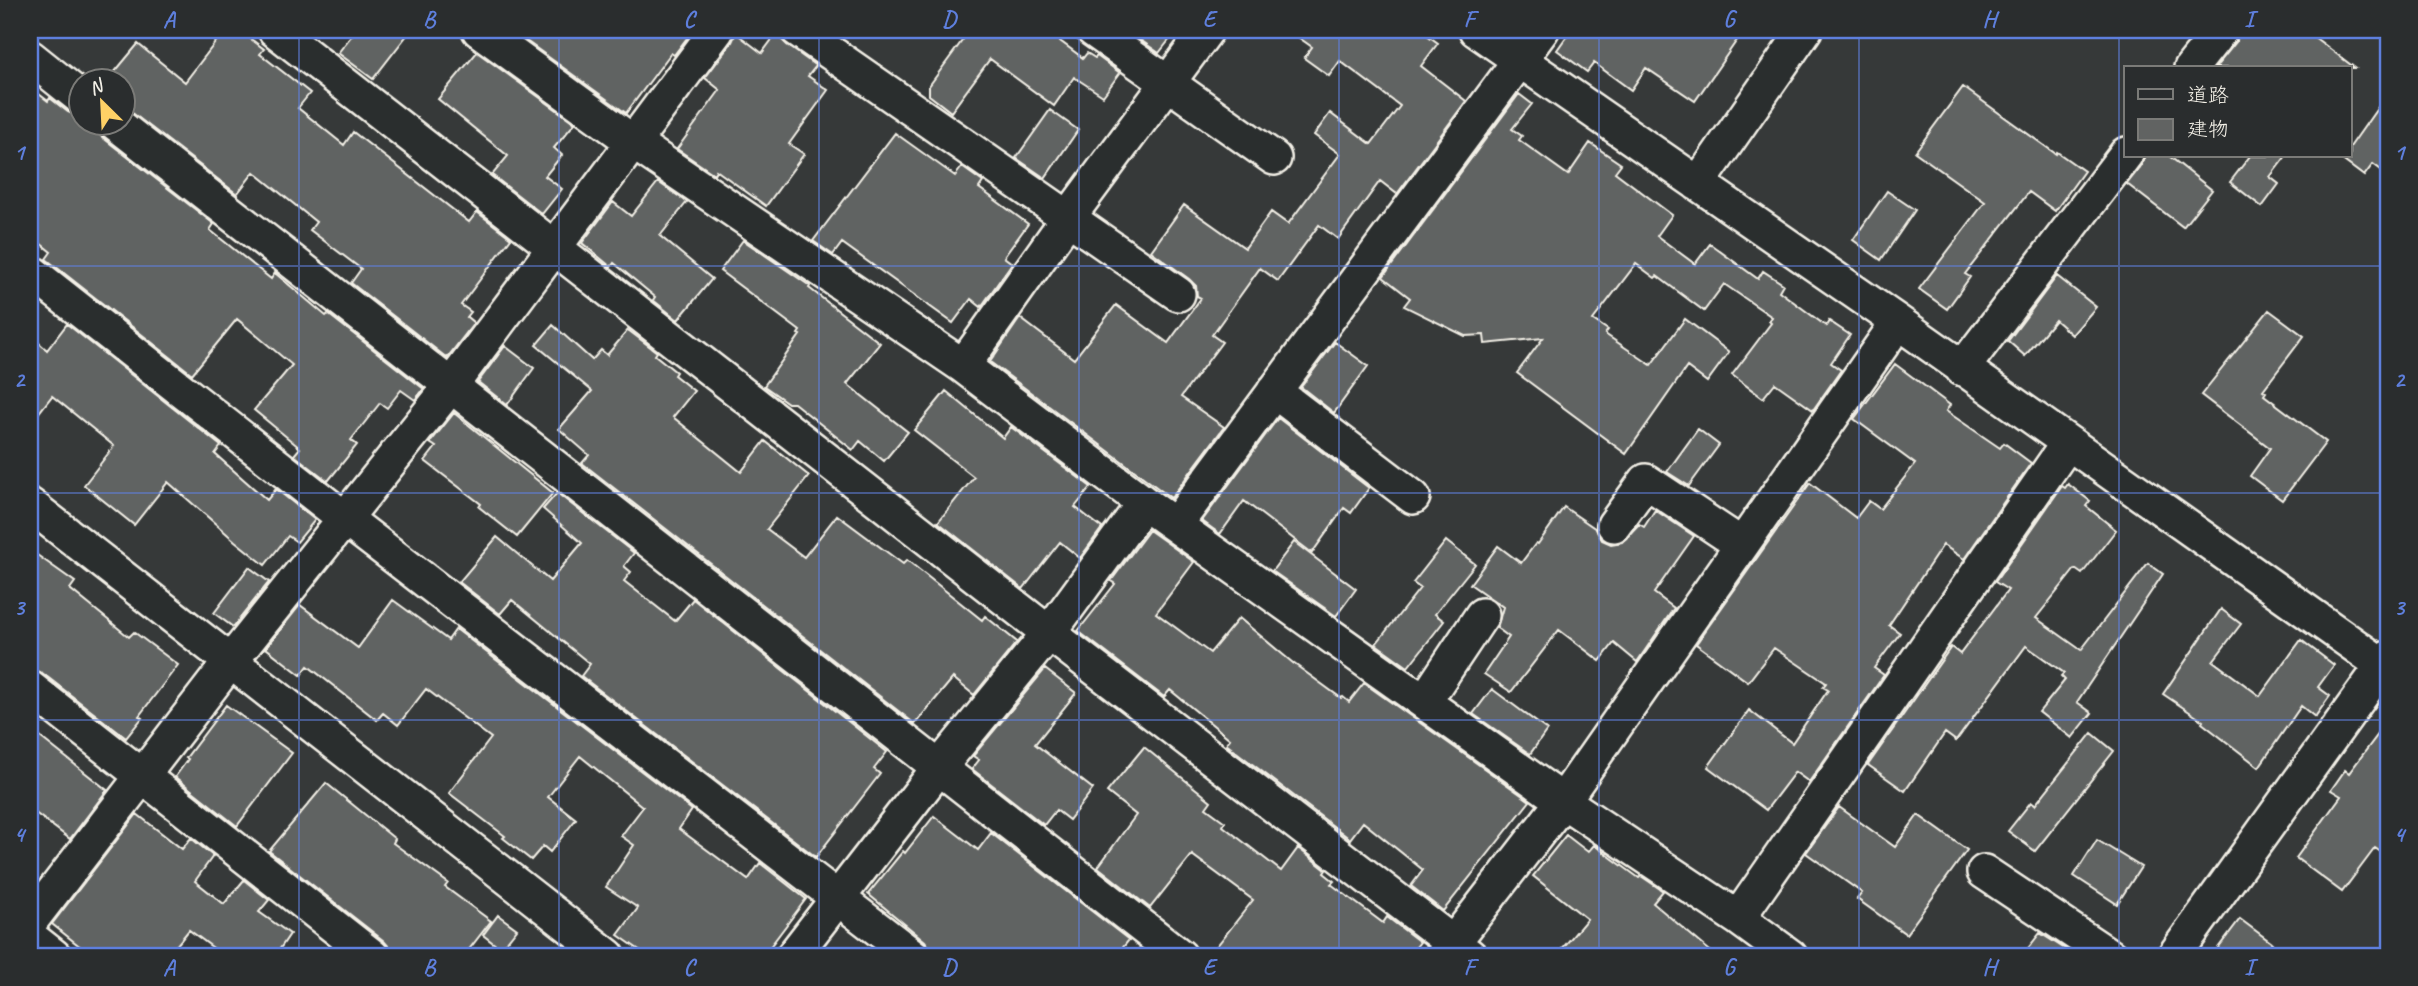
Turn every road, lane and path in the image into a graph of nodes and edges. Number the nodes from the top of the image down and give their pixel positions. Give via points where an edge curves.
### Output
1 (275, 30) edge
2 (479, 30) edge
3 (718, 30) edge
4 (798, 30) edge
5 (1093, 30) edge
6 (1207, 30) edge
7 (1476, 30) edge
8 (1542, 30) edge
9 (1805, 30) edge
10 (2221, 30) edge
11 (30, 57) edge
12 (1520, 60) junction
13 (2193, 66) edge
14 (1167, 81) junction
15 (66, 85) edge
16 (132, 136) edge
17 (633, 142) junction
18 (2124, 157) edge
19 (1274, 158) dead end
20 (1698, 184) junction
21 (1068, 218) junction
22 (555, 247) junction
23 (30, 271) edge
24 (1178, 294) dead end
25 (1898, 322) junction
26 (963, 366) junction
27 (1962, 369) junction
28 (450, 387) junction
29 (1274, 391) junction
30 (2068, 443) junction
31 (1413, 496) dead end
32 (1144, 503) junction
33 (30, 505) edge
34 (344, 518) junction
35 (1176, 524) junction
36 (1614, 525) dead end
37 (1742, 545) junction
38 (1482, 615) dead end
39 (1049, 633) junction
40 (230, 662) junction
41 (2387, 664) edge
42 (30, 688) edge
43 (1424, 702) junction
44 (938, 769) junction
45 (143, 777) junction
46 (1563, 801) junction
47 (1984, 872) dead end
48 (839, 898) junction
49 (1738, 918) junction
50 (30, 922) edge
51 (30, 937) edge
52 (1455, 952) edge
53 (54, 956) edge
54 (372, 956) edge
55 (608, 956) edge
56 (793, 956) edge
57 (913, 956) edge
58 (1180, 956) edge
59 (1790, 956) edge
60 (2110, 956) edge
61 (2174, 956) edge

1 - 22 street
2 - 17 street
3 - 17 street
4 - 21 street
5 - 14 street
6 - 14 street
7 - 12 street
8 - 12 street
9 - 20 street
10 - 13 street
11 - 15 street
12 - 20 street
12 - 29 street
14 - 19 street
14 - 21 street
16 - 28 street
17 - 22 street
17 - 26 street
18 - 27 street
20 - 25 street
21 - 24 street
21 - 26 street
22 - 28 street
22 - 39 street
23 - 34 street
25 - 27 street
25 - 37 street
26 - 32 street
27 - 30 street
28 - 34 street
28 - 44 street via 719,593
29 - 31 street
29 - 35 street
30 - 41 street
30 - 49 street
32 - 35 street
32 - 39 street
33 - 40 street
34 - 40 street
34 - 48 street
35 - 43 street
36 - 37 street via 1646,481
37 - 46 street
38 - 43 street
39 - 44 street
39 - 52 street
40 - 45 street
40 - 55 street
41 - 61 street
42 - 45 street
43 - 46 street
44 - 48 street
44 - 58 street
45 - 50 street
45 - 54 street
46 - 49 street
46 - 52 street
47 - 60 street
48 - 56 street
48 - 57 street
49 - 59 street
51 - 53 street

